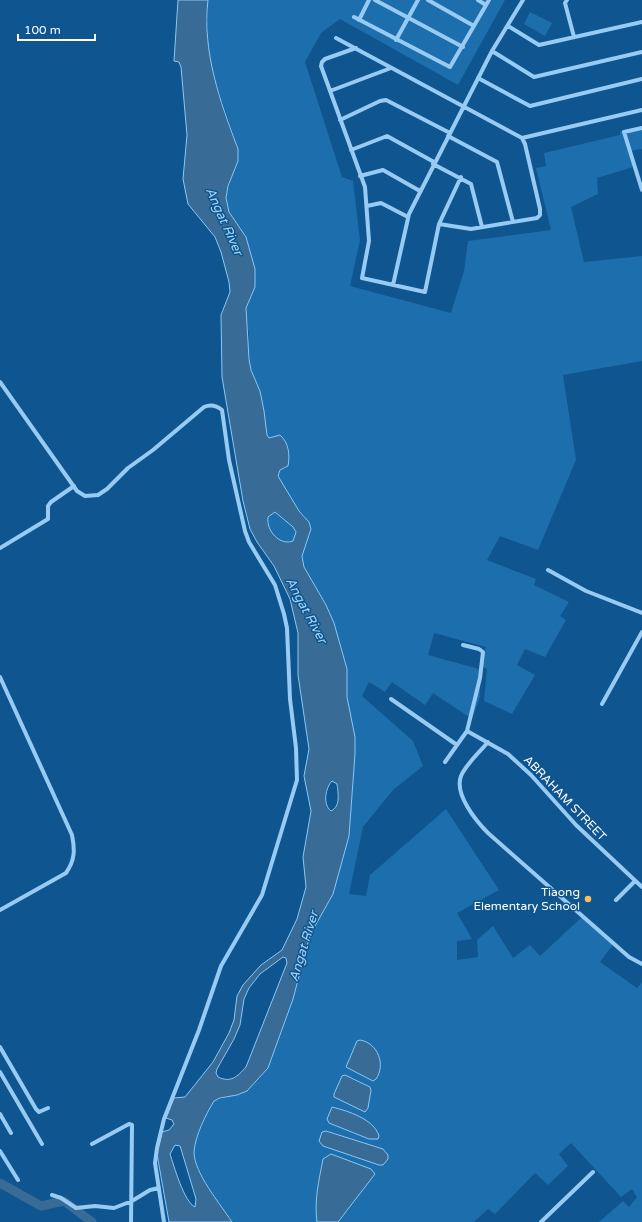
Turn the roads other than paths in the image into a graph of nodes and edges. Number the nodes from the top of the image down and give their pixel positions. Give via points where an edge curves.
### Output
1 (369, 0) edge
2 (375, 0) edge
3 (418, 0) edge
4 (428, 0) edge
5 (478, 0) edge
6 (489, 0) edge
7 (523, 0) edge
8 (567, 0) edge
9 (486, 4) junction
10 (354, 17) dead end
11 (408, 18) junction
12 (358, 20) junction
13 (642, 22) edge
14 (474, 26) junction
15 (508, 26) junction
16 (574, 37) junction
17 (336, 38) dead end
18 (396, 40) junction
19 (463, 47) junction
20 (356, 48) junction
21 (492, 51) junction
22 (642, 52) edge
23 (391, 68) junction
24 (478, 78) junction
25 (642, 79) edge
26 (330, 91) junction
27 (463, 106) junction
28 (642, 110) edge
29 (340, 120) junction
30 (642, 128) edge
31 (449, 134) junction
32 (522, 138) junction
33 (351, 150) junction
34 (434, 163) junction
35 (360, 176) junction
36 (461, 177) junction
37 (642, 190) edge
38 (420, 191) junction
39 (367, 206) junction
40 (408, 217) junction
41 (513, 222) junction
42 (439, 224) junction
43 (482, 227) junction
44 (393, 285) junction
45 (0, 382) edge
46 (74, 486) junction
47 (0, 548) edge
48 (548, 570) dead end
49 (642, 613) edge
50 (642, 632) edge
51 (464, 645) dead end
52 (0, 677) edge
53 (391, 699) dead end
54 (602, 704) dead end
55 (467, 731) junction
56 (488, 742) junction
57 (457, 745) junction
58 (445, 762) dead end
59 (635, 881) junction
60 (642, 887) edge
61 (616, 900) dead end
62 (0, 910) edge
63 (642, 964) edge
64 (0, 1047) edge
65 (0, 1072) edge
66 (48, 1108) dead end
67 (0, 1114) edge
68 (11, 1133) dead end
69 (42, 1144) dead end
70 (92, 1144) dead end
71 (0, 1151) edge
72 (593, 1172) dead end
73 (18, 1180) dead end
74 (159, 1188) junction
75 (52, 1195) dead end
76 (132, 1201) junction
77 (131, 1222) edge
78 (164, 1222) edge
79 (542, 1222) edge

1 - 12 street
2 - 11 street
3 - 11 street
4 - 14 street
5 - 9 street
6 - 9 street
7 - 15 street
8 - 16 street via 565,4
9 - 14 street
10 - 12 street
11 - 18 street
11 - 19 street
12 - 18 street
13 - 16 street
14 - 19 street
15 - 16 street via 539,45
15 - 21 street
17 - 20 street
18 - 19 street via 448,67 453,65
20 - 23 street
20 - 26 street via 322,62 321,66
21 - 22 street via 534,77
21 - 24 street
23 - 26 street
23 - 27 street
24 - 25 street via 530,106
24 - 27 street
26 - 29 street
27 - 31 street
27 - 32 street
28 - 32 street
29 - 31 street via 386,100
29 - 33 street
30 - 37 street via 624,132
31 - 34 street
31 - 41 street via 497,162
32 - 41 street via 526,144 540,215 537,218
33 - 34 street via 387,136
33 - 35 street
34 - 36 street
34 - 38 street
35 - 38 street via 383,170
35 - 39 street via 365,187
36 - 42 street
36 - 43 street via 471,184
38 - 40 street
39 - 40 street via 381,203
39 - 44 street via 370,241 362,278
40 - 44 street
41 - 43 street
42 - 43 street via 471,229
42 - 44 street via 425,292
45 - 46 street
46 - 47 street via 51,502 48,506 48,519
46 - 74 street via 85,496 98,495 204,407 218,406 222,410 229,460 245,531 275,585 287,628 297,780 262,895 221,966 200,1030 164,1119 155,1157
48 - 49 street via 586,590
50 - 54 street
51 - 55 street via 483,652 480,678
52 - 62 street via 72,835 75,851 73,864 66,873
53 - 57 street
55 - 56 street, ABRAHAM STREET
55 - 57 street
56 - 59 street, ABRAHAM STREET via 508,754 531,775 576,825
56 - 63 street via 461,776 460,783 472,816 598,931 629,957
57 - 58 street
59 - 60 street, ABRAHAM STREET
59 - 61 street
64 - 66 street via 36,1109 39,1112
65 - 69 street
67 - 68 street
70 - 76 street via 129,1124 132,1125
71 - 73 street
72 - 79 street
74 - 76 street via 150,1190
74 - 78 street
75 - 76 street via 76,1208 114,1208
76 - 77 street

